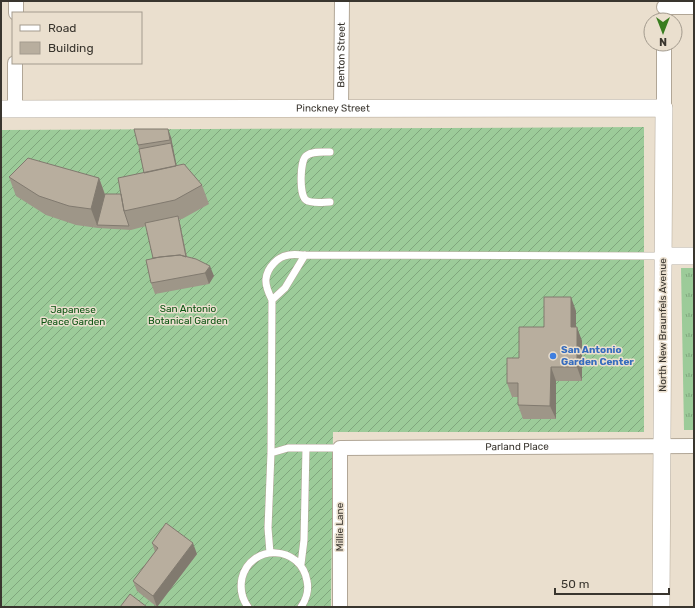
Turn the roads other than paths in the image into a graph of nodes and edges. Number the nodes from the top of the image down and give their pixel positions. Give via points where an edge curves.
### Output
1 (16, 1) edge
2 (342, 1) edge
3 (694, 7) edge
4 (664, 9) edge
5 (16, 12) edge
6 (664, 52) edge
7 (15, 64) edge
8 (341, 108) junction
9 (664, 108) junction
10 (8, 109) edge
11 (330, 152) dead end
12 (330, 202) dead end
13 (305, 255) junction
14 (663, 256) junction
15 (694, 256) edge
16 (272, 300) junction
17 (662, 446) junction
18 (694, 446) edge
19 (306, 448) junction
20 (340, 448) junction
21 (271, 452) junction
22 (270, 553) junction
23 (300, 564) junction
24 (248, 607) edge
25 (301, 607) edge
26 (340, 607) edge
27 (661, 607) edge

1 - 5 street
2 - 8 street, Benton Street
3 - 4 street
6 - 9 street, North New Braunfels Avenue
7 - 10 street
8 - 9 street, Pinckney Street
8 - 10 street, Pinckney Street
9 - 14 street, North New Braunfels Avenue
11 - 12 lane via 308,154 303,158 302,164 302,190 306,200
13 - 14 lane
13 - 16 lane via 285,288
13 - 16 lane via 287,255 270,267 266,279
14 - 15 street
14 - 17 street, North New Braunfels Avenue
16 - 21 lane
17 - 18 street, Parland Place
17 - 20 street, Parland Place
17 - 27 street, North New Braunfels Avenue
19 - 20 lane
19 - 21 lane via 288,448
19 - 23 lane via 304,540
20 - 26 street, Millie Lane
21 - 22 lane via 268,528
22 - 23 lane via 292,557
22 - 24 lane via 259,556 243,572 242,594
23 - 25 lane via 306,574 308,585 307,596

